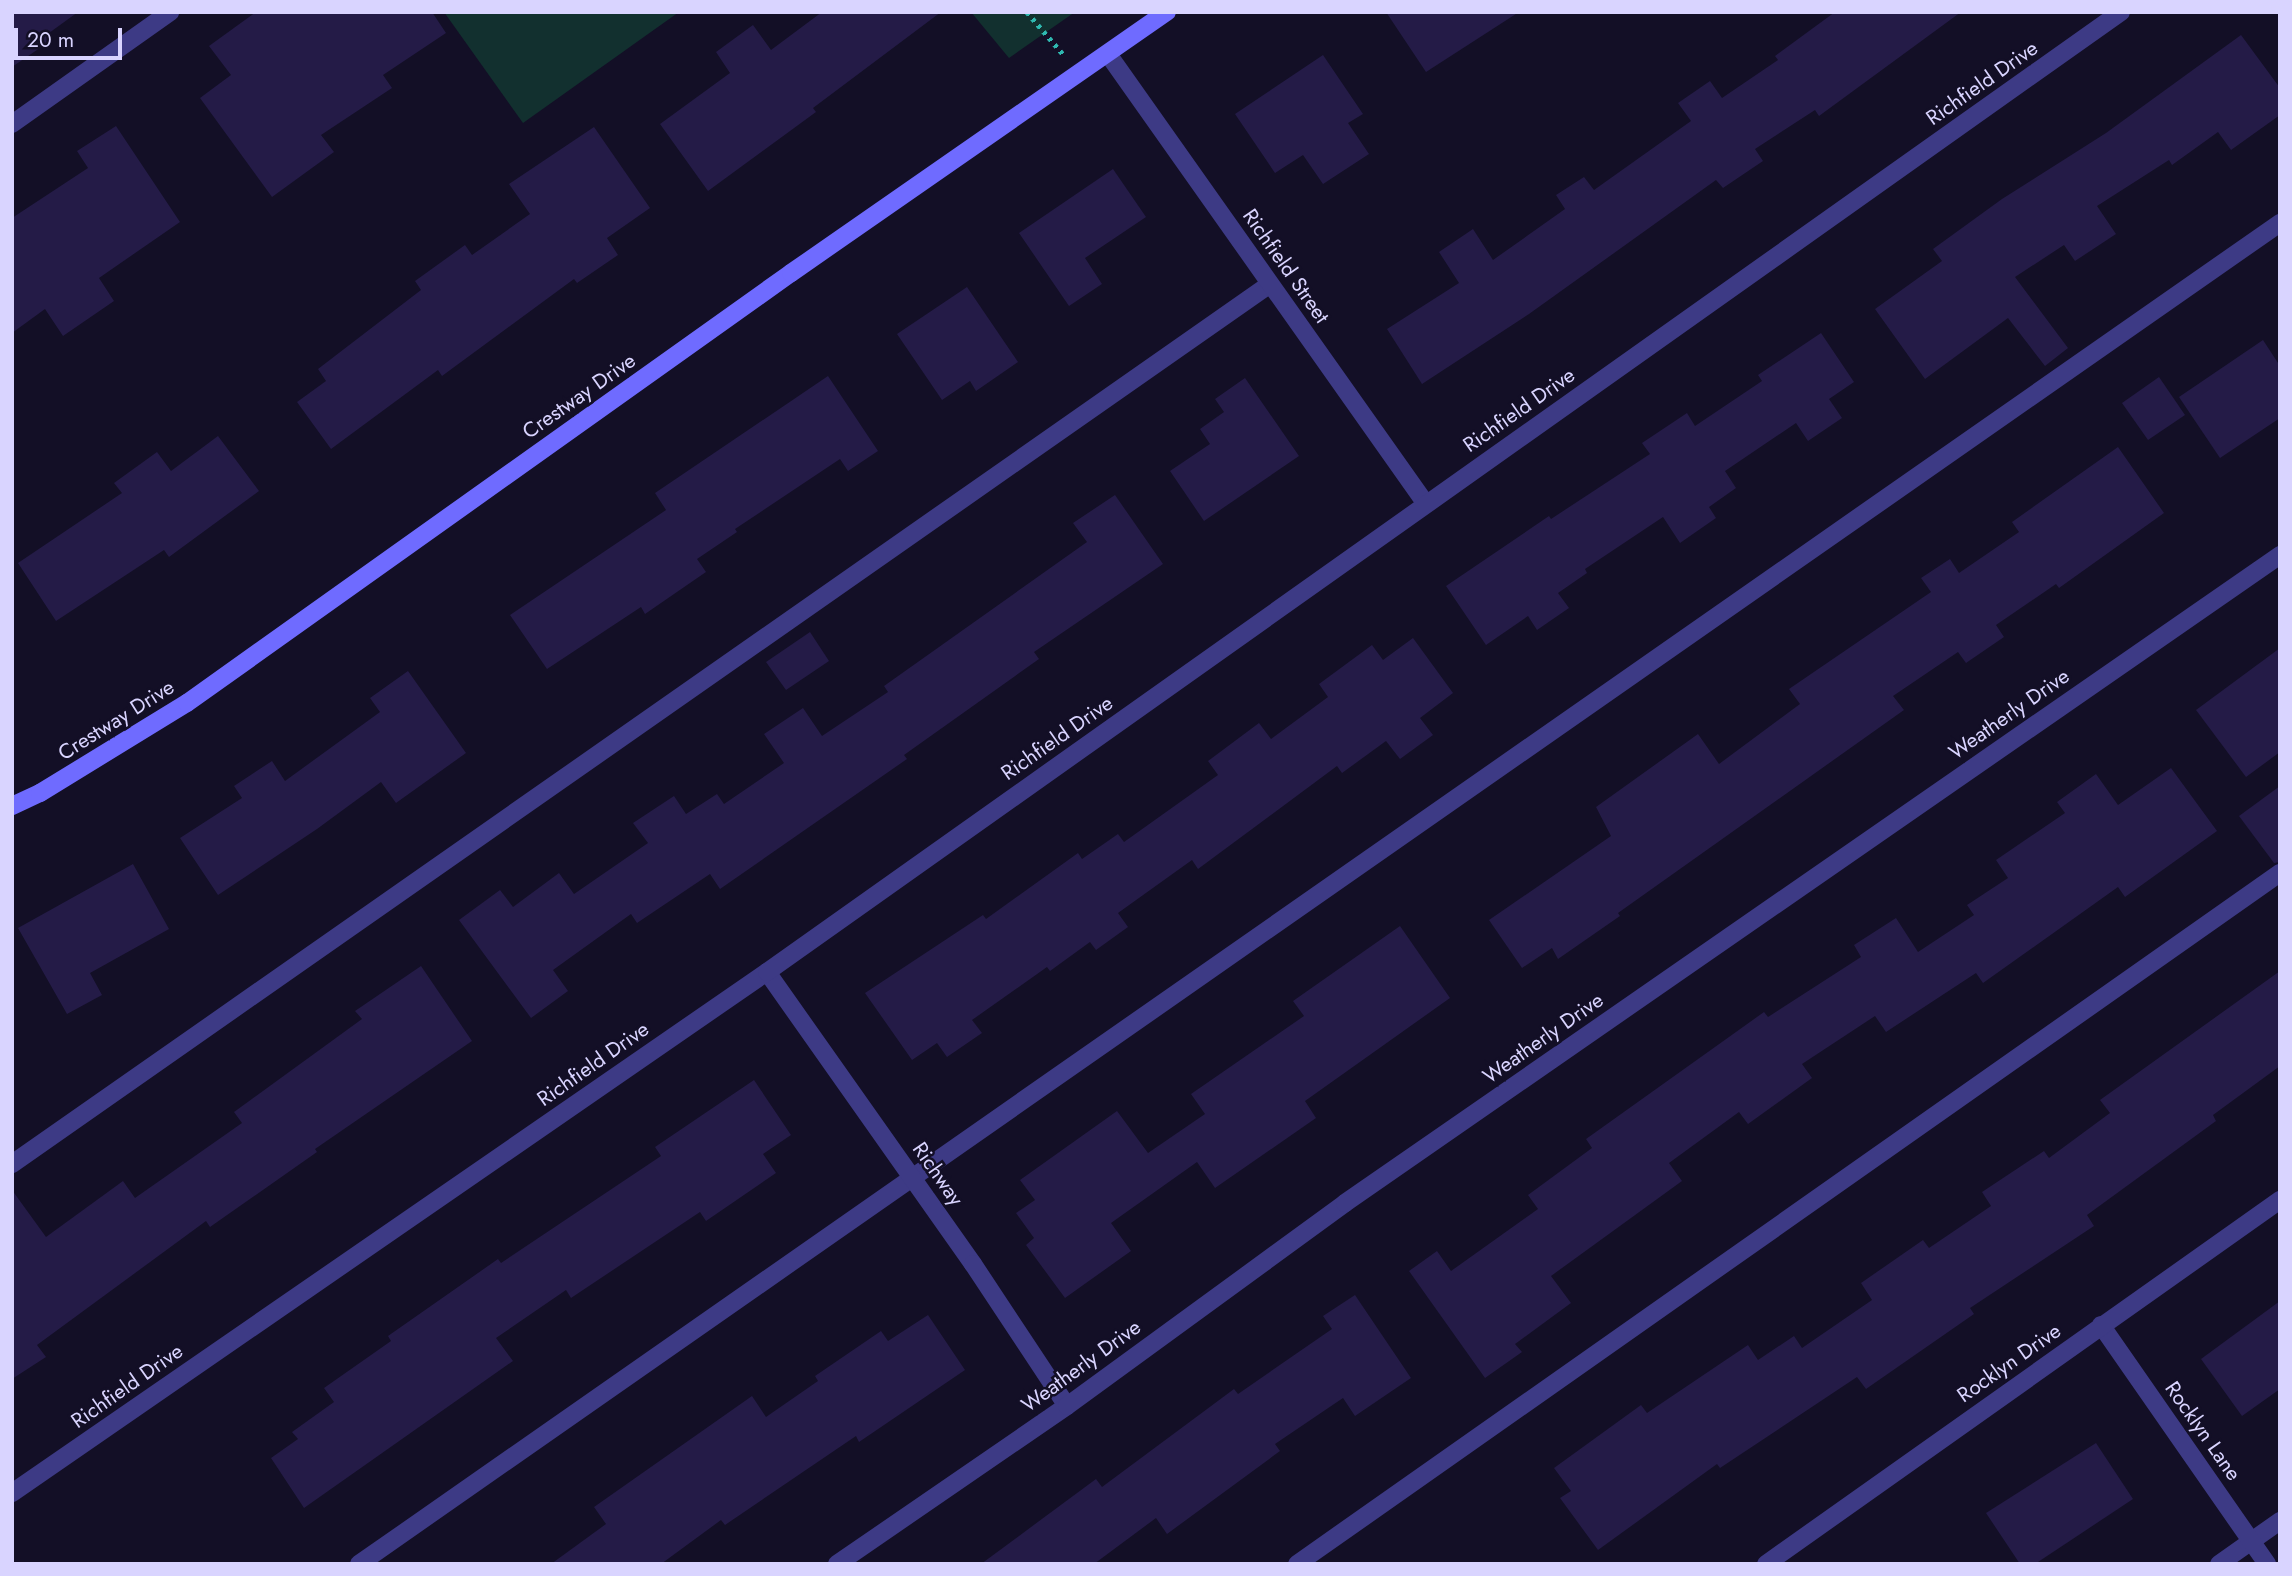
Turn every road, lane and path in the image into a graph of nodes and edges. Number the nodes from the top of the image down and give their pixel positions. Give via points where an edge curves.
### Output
1 (170, 12) edge
2 (1027, 12) edge
3 (1167, 12) edge
4 (2122, 12) edge
5 (1108, 54) junction
6 (1079, 74) junction
7 (12, 124) edge
8 (2280, 223) edge
9 (1270, 284) junction
10 (1426, 504) junction
11 (2280, 555) edge
12 (12, 806) edge
13 (2280, 873) edge
14 (767, 972) junction
15 (12, 1164) edge
16 (912, 1178) junction
17 (2280, 1200) edge
18 (2101, 1325) junction
19 (1067, 1405) junction
20 (12, 1493) edge
21 (2280, 1521) edge
22 (2251, 1541) junction
23 (359, 1564) edge
24 (837, 1564) edge
25 (1297, 1564) edge
26 (1766, 1564) edge
27 (2219, 1564) edge
28 (2267, 1564) edge

1 - 7 street
2 - 6 path
3 - 5 main road, Crestway Drive
4 - 10 street, Richfield Drive
5 - 6 main road, Crestway Drive
5 - 9 street, Richfield Street
6 - 12 main road, Crestway Drive via 187,703
8 - 16 street
9 - 10 street, Richfield Street
9 - 15 street
10 - 14 street, Richfield Drive
11 - 19 street, Weatherly Drive via 1345,1203
13 - 25 street
14 - 16 street, Richway
14 - 20 street, Richfield Drive
16 - 19 street, Richway
16 - 23 street
17 - 18 street, Rocklyn Drive
18 - 22 street, Rocklyn Lane
18 - 26 street, Rocklyn Drive
19 - 24 street, Weatherly Drive
21 - 22 street
22 - 27 street
22 - 28 street, Rocklyn Lane

